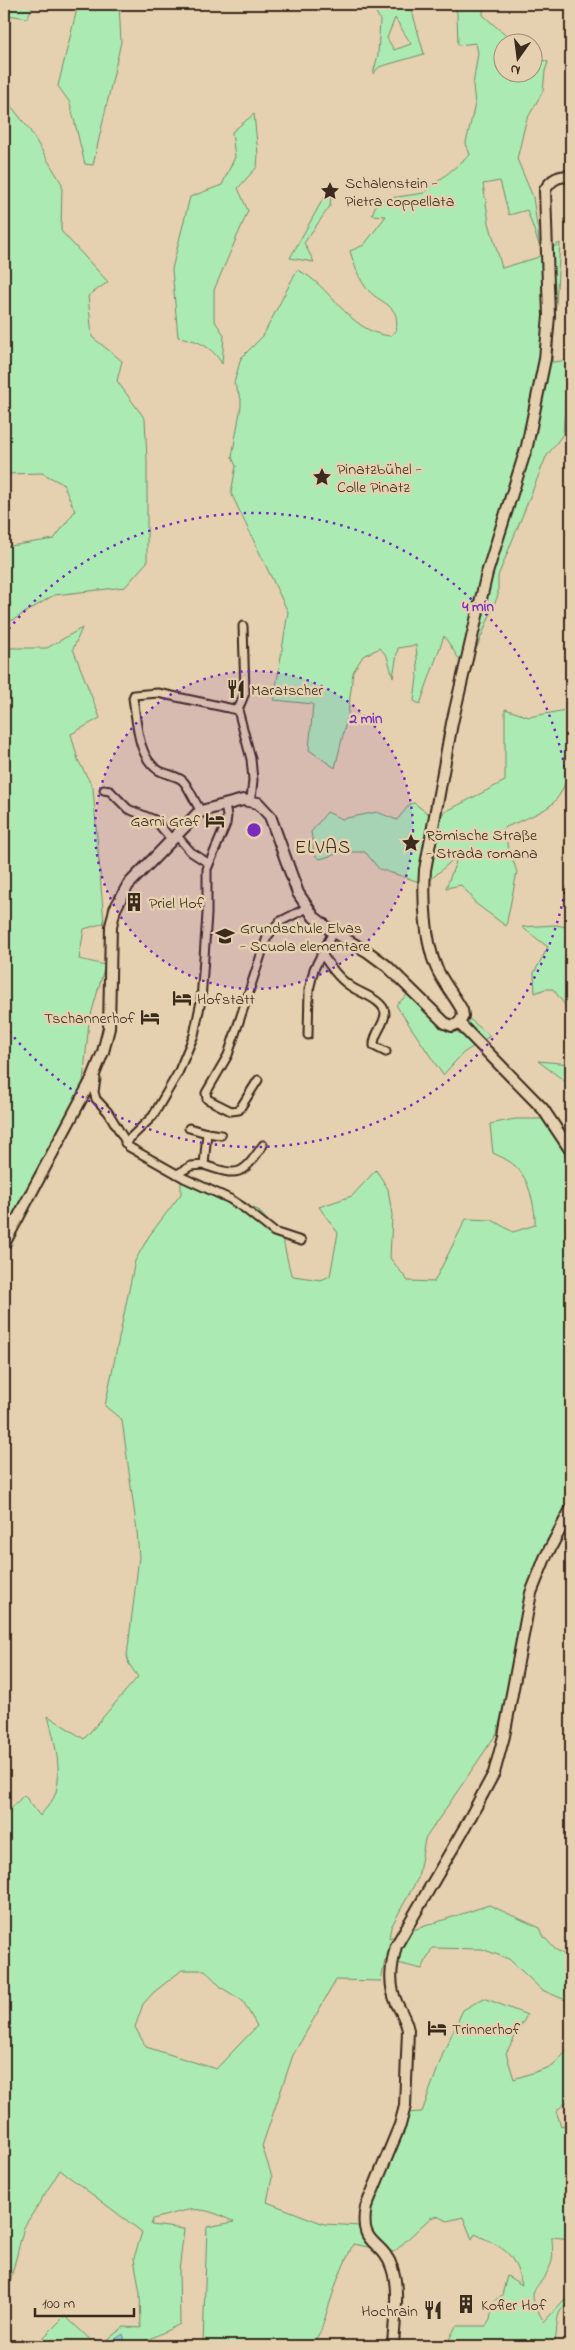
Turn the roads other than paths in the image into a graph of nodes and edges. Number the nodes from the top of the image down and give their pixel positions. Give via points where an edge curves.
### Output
1 (571, 176) edge
2 (243, 626) dead end
3 (238, 710) junction
4 (104, 790) dead end
5 (250, 800) junction
6 (225, 805) junction
7 (201, 811) junction
8 (175, 838) junction
9 (208, 863) junction
10 (307, 908) junction
11 (333, 932) junction
12 (322, 954) junction
13 (459, 1023) junction
14 (308, 1035) dead end
15 (386, 1052) dead end
16 (93, 1077) junction
17 (258, 1080) dead end
18 (82, 1097) junction
19 (96, 1099) junction
20 (189, 1128) dead end
21 (207, 1133) junction
22 (221, 1134) dead end
23 (125, 1143) junction
24 (263, 1145) dead end
25 (571, 1151) edge
26 (204, 1164) junction
27 (177, 1174) junction
28 (300, 1241) dead end
29 (4, 1244) edge
30 (571, 1509) edge
31 (393, 2346) edge

1 - 13 street via 560,176 545,190 549,266 545,359 527,446 487,573 450,733 425,870 424,890 431,947 443,982 462,1010
2 - 3 street via 245,693
3 - 5 street via 251,759 253,780
3 - 7 street via 158,693 138,693 133,698 140,742 151,764 184,782
4 - 8 street via 110,791 128,809 155,820
5 - 6 street
5 - 10 street via 258,803 270,816
6 - 7 street
6 - 9 street via 226,824
7 - 8 street
8 - 9 street
8 - 16 street via 128,885 115,909 111,926 109,1028
9 - 23 street via 201,1001 194,1035 182,1066 153,1116
10 - 11 street
10 - 17 street via 279,922 268,936 228,1055 206,1093 207,1100 231,1111 239,1110
11 - 12 street
11 - 13 street via 387,966 445,1024
12 - 14 street via 314,968 309,990
12 - 15 street via 350,987 382,1006 385,1012 383,1020 373,1038 374,1046
13 - 25 street via 543,1109
16 - 18 street
16 - 19 street via 96,1079
18 - 19 street
18 - 29 street
19 - 23 street via 108,1112
20 - 21 street
21 - 22 street
21 - 26 street
23 - 27 street
24 - 26 street via 242,1171 231,1173
26 - 27 street via 191,1166
27 - 28 street via 237,1203 274,1232
30 - 31 street via 531,1593 494,1773 396,1946 391,1965 395,1997 408,2030 405,2106 364,2218 366,2235 393,2269

